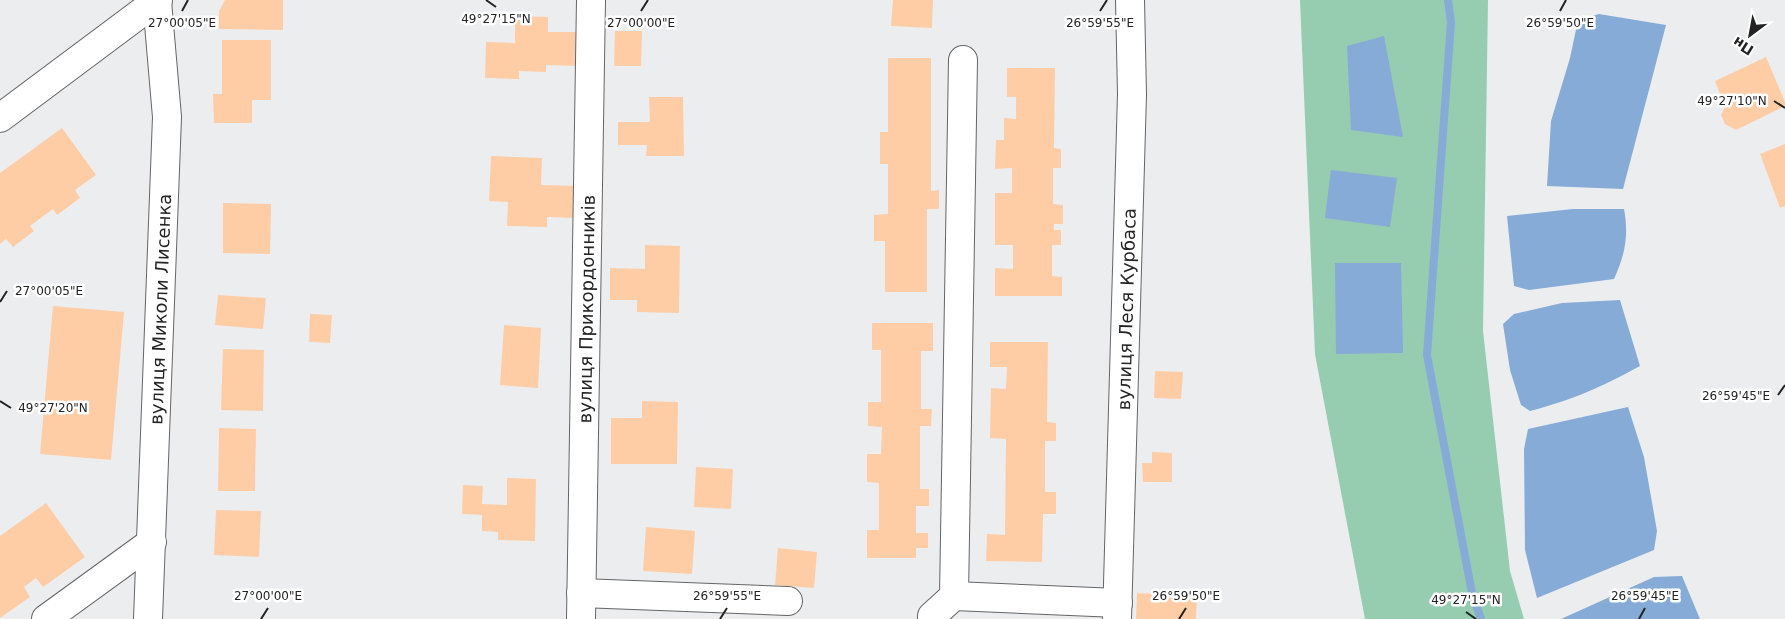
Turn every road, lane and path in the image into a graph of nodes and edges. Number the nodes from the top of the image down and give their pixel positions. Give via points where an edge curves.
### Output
1 (157, 0) edge
2 (591, 0) edge
3 (1130, 0) edge
4 (963, 60) dead end
5 (0, 118) edge
6 (152, 542) junction
7 (954, 596) junction
8 (788, 601) dead end
9 (581, 606) edge
10 (1117, 611) edge
11 (46, 619) edge
12 (148, 619) edge
13 (932, 619) edge

1 - 5 street
1 - 6 street, вулиця Миколи Лисенка via 167,117
2 - 9 street, вулиця Прикордонників
3 - 10 street, вулиця Леся Курбаса via 1132,94
4 - 7 street
6 - 11 street
6 - 12 street, вулиця Миколи Лисенка
7 - 10 street
7 - 13 street
8 - 9 street

